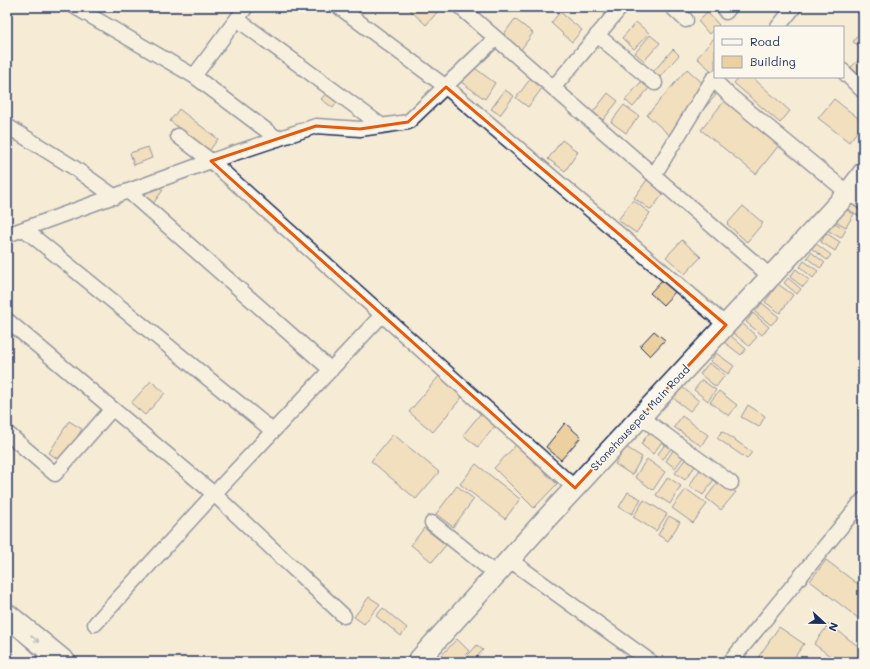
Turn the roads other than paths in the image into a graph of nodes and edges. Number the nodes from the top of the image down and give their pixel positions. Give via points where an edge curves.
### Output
1 (75, 7) edge
2 (246, 7) edge
3 (339, 7) edge
4 (460, 7) edge
5 (621, 7) edge
6 (672, 7) edge
7 (794, 7) edge
8 (237, 19) junction
9 (686, 20) dead end
10 (784, 25) edge
11 (597, 35) junction
12 (496, 38) junction
13 (844, 72) edge
14 (194, 76) junction
15 (715, 78) edge
16 (655, 83) dead end
17 (446, 87) junction
18 (553, 88) junction
19 (863, 91) edge
20 (7, 126) edge
21 (382, 126) junction
22 (178, 136) dead end
23 (278, 139) junction
24 (211, 161) junction
25 (863, 174) edge
26 (654, 175) junction
27 (128, 191) junction
28 (115, 197) junction
29 (856, 197) edge
30 (24, 229) junction
31 (7, 235) edge
32 (770, 277) junction
33 (382, 315) junction
34 (7, 320) edge
35 (726, 325) junction
36 (331, 370) junction
37 (112, 408) junction
38 (641, 417) junction
39 (273, 431) junction
40 (7, 433) edge
41 (731, 483) dead end
42 (575, 488) junction
43 (214, 494) junction
44 (863, 500) edge
45 (432, 523) dead end
46 (510, 560) junction
47 (497, 575) junction
48 (7, 615) edge
49 (344, 616) dead end
50 (95, 624) dead end
51 (7, 646) edge
52 (26, 662) edge
53 (64, 662) edge
54 (417, 662) edge
55 (651, 662) edge
56 (730, 662) edge

1 - 14 street
2 - 8 street
3 - 17 street
4 - 12 street
5 - 11 street
6 - 9 street
7 - 10 street
8 - 14 street
8 - 21 street
11 - 16 street
11 - 18 street
12 - 17 street
12 - 18 street
13 - 19 street
14 - 23 street
15 - 26 street
15 - 29 street via 728,94
17 - 21 street via 408,122
17 - 35 street
18 - 26 street
20 - 28 street
21 - 23 street via 360,129 316,126
22 - 24 street
23 - 24 street
24 - 27 street
24 - 33 street
25 - 29 main road, Stonehousepet Main Road
26 - 32 street
27 - 28 street
27 - 36 street
28 - 30 street
29 - 32 main road, Stonehousepet Main Road
30 - 31 street
30 - 39 street
32 - 35 main road, Stonehousepet Main Road
33 - 36 street
33 - 42 street
34 - 37 street
35 - 38 main road, Stonehousepet Main Road
36 - 39 street
37 - 40 street via 55,474
37 - 43 street
38 - 41 street
38 - 42 main road, Stonehousepet Main Road
39 - 43 street
42 - 46 main road, Stonehousepet Main Road
43 - 49 street
43 - 50 street
44 - 56 street
45 - 47 street
46 - 47 main road, Stonehousepet Main Road
46 - 55 street
47 - 54 main road, Stonehousepet Main Road
48 -> 53 highway
51 - 52 highway

